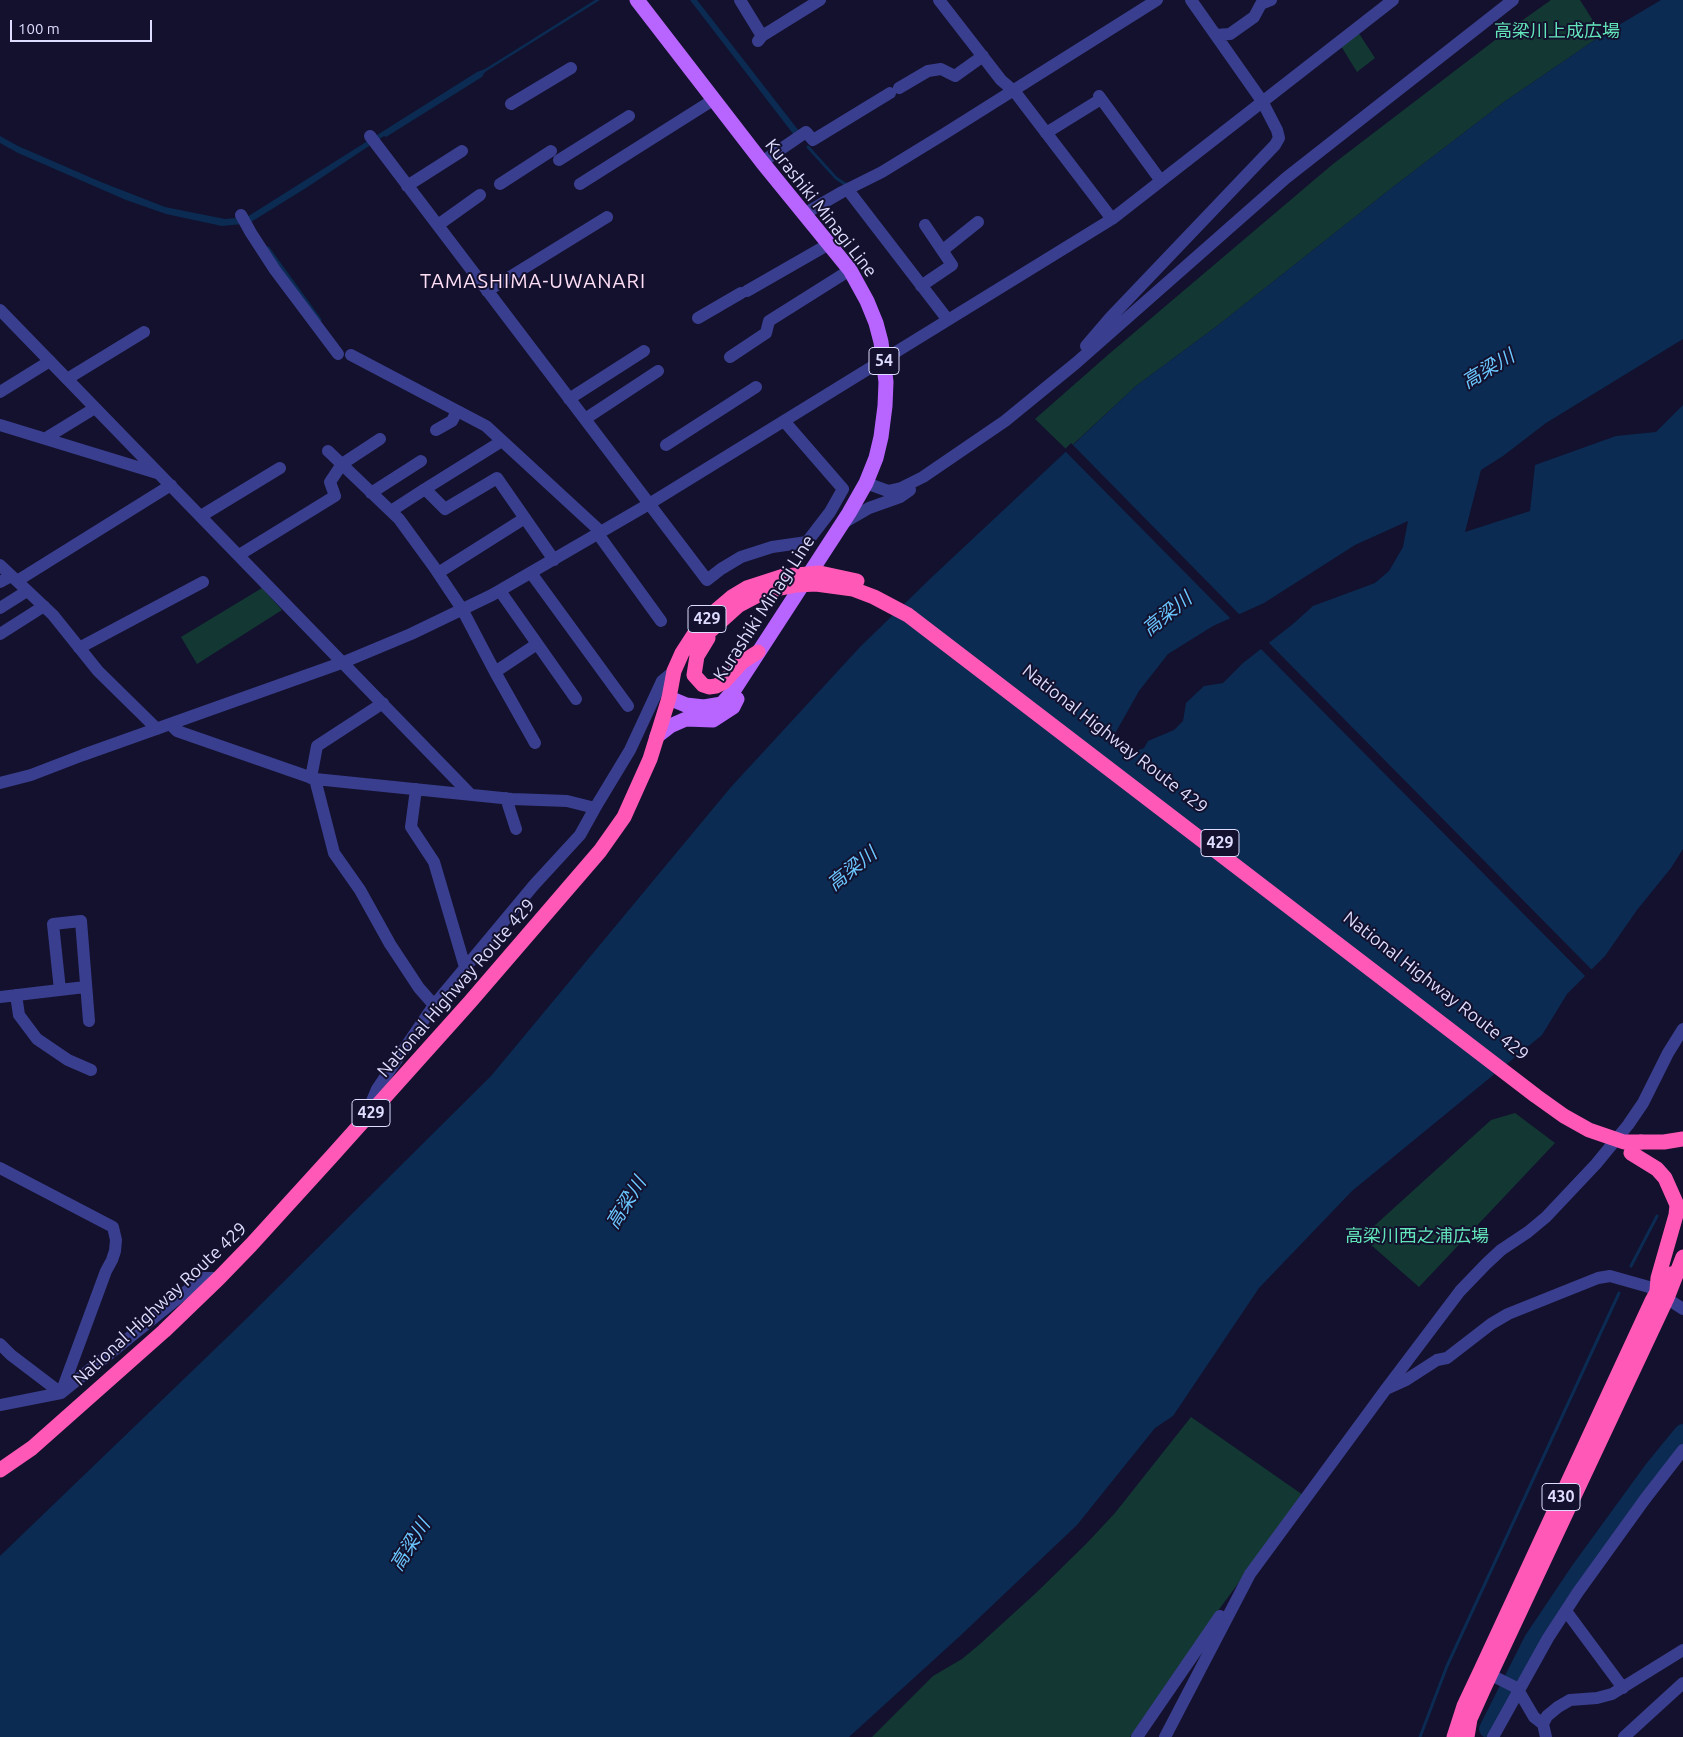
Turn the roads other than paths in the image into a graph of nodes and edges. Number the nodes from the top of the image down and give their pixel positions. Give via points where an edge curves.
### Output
1 (637, 0) edge
2 (740, 0) edge
3 (820, 0) edge
4 (939, 0) edge
5 (1157, 0) edge
6 (1191, 0) edge
7 (1271, 0) edge
8 (1393, 0) edge
9 (1513, 0) edge
10 (1216, 35) junction
11 (983, 56) junction
12 (571, 68) dead end
13 (1010, 87) junction
14 (714, 100) junction
15 (511, 104) dead end
16 (1264, 105) junction
17 (629, 116) dead end
18 (1046, 133) junction
19 (370, 136) dead end
20 (462, 151) dead end
21 (762, 162) junction
22 (1161, 181) junction
23 (500, 184) dead end
24 (580, 184) dead end
25 (408, 186) junction
26 (848, 190) junction
27 (480, 195) dead end
28 (804, 214) junction
29 (607, 217) dead end
30 (243, 219) dead end
31 (1112, 219) junction
32 (978, 222) dead end
33 (438, 225) junction
34 (925, 225) dead end
35 (830, 244) junction
36 (942, 250) junction
37 (850, 270) junction
38 (922, 286) junction
39 (487, 291) junction
40 (0, 310) edge
41 (698, 318) dead end
42 (948, 320) junction
43 (144, 332) dead end
44 (644, 352) dead end
45 (730, 357) dead end
46 (884, 360) junction
47 (50, 361) junction
48 (1076, 363) junction
49 (658, 371) dead end
50 (67, 379) junction
51 (756, 388) dead end
52 (0, 392) edge
53 (569, 399) junction
54 (95, 408) junction
55 (455, 414) junction
56 (585, 419) junction
57 (787, 424) junction
58 (0, 425) edge
59 (436, 430) dead end
60 (46, 438) junction
61 (380, 439) dead end
62 (500, 443) junction
63 (666, 445) dead end
64 (328, 451) dead end
65 (421, 461) dead end
66 (947, 461) junction
67 (342, 464) junction
68 (280, 468) dead end
69 (160, 473) junction
70 (866, 483) junction
71 (171, 485) junction
72 (425, 489) junction
73 (371, 492) junction
74 (649, 504) junction
75 (391, 511) junction
76 (201, 516) junction
77 (525, 518) junction
78 (842, 524) junction
79 (600, 533) junction
80 (239, 555) junction
81 (554, 560) junction
82 (0, 565) edge
83 (438, 573) junction
84 (530, 573) junction
85 (9, 580) edge
86 (203, 582) dead end
87 (780, 583) junction
88 (27, 591) junction
89 (500, 591) junction
90 (44, 606) junction
91 (0, 608) edge
92 (462, 609) junction
93 (724, 617) junction
94 (661, 621) dead end
95 (0, 634) edge
96 (537, 644) junction
97 (80, 648) junction
98 (758, 652) junction
99 (344, 662) junction
100 (747, 669) junction
101 (674, 671) junction
102 (495, 672) junction
103 (669, 698) junction
104 (576, 699) dead end
105 (383, 703) junction
106 (628, 706) dead end
107 (171, 725) junction
108 (157, 729) junction
109 (657, 736) junction
110 (535, 743) dead end
111 (313, 779) junction
112 (0, 782) edge
113 (416, 789) junction
114 (471, 795) junction
115 (506, 798) junction
116 (595, 808) junction
117 (516, 829) dead end
118 (465, 967) junction
119 (85, 987) junction
120 (60, 990) junction
121 (16, 995) junction
122 (0, 997) edge
123 (434, 1004) junction
124 (89, 1021) dead end
125 (1683, 1028) edge
126 (91, 1070) dead end
127 (372, 1111) junction
128 (1589, 1130) joint
129 (1683, 1130) edge
130 (1683, 1139) edge
131 (1640, 1143) junction
132 (0, 1168) edge
133 (1682, 1260) edge
134 (219, 1278) junction
135 (1662, 1295) junction
136 (1683, 1309) edge
137 (0, 1344) edge
138 (1386, 1389) junction
139 (60, 1392) junction
140 (0, 1405) edge
141 (32, 1448) junction
142 (1683, 1450) edge
143 (0, 1470) edge
144 (0, 1478) edge
145 (1235, 1604) junction
146 (1566, 1612) junction
147 (1683, 1650) edge
148 (1491, 1675) junction
149 (1683, 1683) edge
150 (1623, 1688) junction
151 (1518, 1689) junction
152 (1542, 1724) junction
153 (1137, 1737) edge
154 (1165, 1737) edge
155 (1454, 1737) edge
156 (1467, 1737) edge
157 (1493, 1737) edge
158 (1546, 1737) edge
159 (1624, 1737) edge

1 - 14 main road, Kurashiki Minagi Line / 54
2 - 3 street via 760,38
4 - 11 street
5 - 13 street
6 - 10 street
7 - 10 street via 1261,4 1254,17 1230,34
8 - 16 street
9 - 48 street via 1286,178
10 - 16 street
11 - 13 street
11 - 21 street via 955,76 941,69 928,71 813,140 806,132
12 - 15 street
13 - 18 street
13 - 26 street via 882,172
14 - 21 main road, Kurashiki Minagi Line / 54
14 - 24 street
16 - 22 street
16 - 48 street via 1277,130 1279,138 1275,145 1110,318 1084,348
17 - 23 street
18 - 22 street via 1100,97
18 - 31 street
19 - 25 street
20 - 25 street
21 - 28 main road, Kurashiki Minagi Line / 54
22 - 31 street
25 - 33 street
26 - 28 street
26 - 38 street
27 - 33 street
28 - 35 main road, Kurashiki Minagi Line / 54
29 - 39 street
30 - 55 street via 275,270 344,354
31 - 42 street
32 - 36 street
33 - 39 street
34 - 36 street
35 - 37 main road, Kurashiki Minagi Line / 54
35 - 41 street
36 - 38 street via 952,265
37 - 45 street via 769,321 766,333
37 - 46 main road, Kurashiki Minagi Line / 54 via 876,322
38 - 42 street
39 - 53 street
40 - 47 street
42 - 46 street
43 - 50 street
44 - 53 street
46 - 57 street
46 - 70 main road, Kurashiki Minagi Line / 54 via 886,398 882,429
47 - 50 street
47 - 52 street
48 - 66 street via 1005,421
49 - 56 street
50 - 54 street
51 - 63 street
53 - 56 street
54 - 60 street
54 - 69 street
55 - 59 street via 452,421
55 - 62 street via 486,426
56 - 74 street
57 - 74 street
57 - 74 street via 843,489 808,542 772,547 741,557 708,580
58 - 60 street
60 - 69 street
61 - 67 street
62 - 72 street
62 - 79 street
64 - 67 street
65 - 73 street
66 - 70 street via 901,488 888,491
66 - 78 street via 924,482 900,497 856,514
67 - 73 street
67 - 80 street via 330,482 335,496
68 - 76 street
69 - 71 street
70 - 78 main road, Kurashiki Minagi Line / 54
71 - 76 street
71 - 85 street
72 - 75 street
72 - 77 street via 445,509 497,478
73 - 75 street
74 - 79 street
75 - 83 street
76 - 80 street
77 - 81 street
77 - 83 street
78 - 98 main road, Kurashiki Minagi Line / 54
79 - 81 street
79 - 94 street
80 - 99 street
81 - 84 street
82 - 85 street
83 - 92 street
84 - 89 street
84 - 106 street
85 - 88 street
86 - 97 street
87 - 93 highway, National Highway Route 429 / 429
87 - 101 highway, National Highway Route 429 / 429 via 747,588 717,608 693,636
87 - 128 highway, National Highway Route 429 / 429, bridge via 853,589 908,615 1536,1096
87 - 131 highway, National Highway Route 429 / 429, bridge via 820,573 837,576 877,588 912,607 1538,1088 1593,1122 1633,1134
88 - 90 street
88 - 91 street
89 - 92 street
89 - 96 street
90 - 95 street
90 - 97 street
92 - 99 street
92 - 102 street
93 - 98 highway via 697,656 694,675 698,681 709,687 716,686
93 - 103 highway, National Highway Route 429 / 429 via 693,652
96 - 102 street
96 - 104 street
97 - 108 street via 98,671
98 - 100 main road, Kurashiki Minagi Line / 54
99 - 105 street
99 - 107 street
100 - 103 main road, Kurashiki Minagi Line / 54 via 722,704 686,705
100 - 109 main road via 740,694 733,707 724,714 713,720 686,718
101 - 103 highway, National Highway Route 429 / 429
101 - 116 street via 662,680 630,750
102 - 110 street
103 - 109 highway, National Highway Route 429 / 429
105 - 111 street via 317,746
105 - 114 street
107 - 108 street
107 - 111 street via 177,731
108 - 112 street via 31,775
109 - 127 highway, National Highway Route 429 / 429 via 624,817 600,851
111 - 113 street
111 - 123 street via 334,853 360,890 390,944
113 - 114 street
113 - 118 street via 411,826 434,862
114 - 115 street
115 - 116 street via 567,801
115 - 117 street
116 - 118 street via 580,835
118 - 123 street
119 - 120 street
119 - 120 street via 81,921 53,924
119 - 124 street
120 - 121 street
121 - 122 street
121 - 126 street via 19,1015 37,1039 68,1060
123 - 127 street via 377,1089
125 - 138 street via 1643,1103 1596,1164 1546,1217 1502,1250 1466,1284
127 - 134 highway, National Highway Route 429 / 429
128 - 131 highway, 430, bridge
129 - 131 highway, National Highway Route 429 / 429
130 - 131 highway, National Highway Route 429 / 429
131 - 135 highway, 430 via 1665,1178 1677,1204 1658,1278
132 - 139 street via 113,1226 115,1233 115,1251
133 - 135 highway, 430
134 - 139 street via 204,1278 198,1282
134 - 141 highway, National Highway Route 429 / 429
135 - 136 street
135 - 138 street via 1649,1287 1610,1276 1598,1278 1508,1314 1447,1358 1437,1360
135 - 148 highway, 430
137 - 139 street
138 - 145 street via 1250,1574
139 - 140 street
141 - 143 highway, National Highway Route 429 / 429
141 - 144 street
142 - 146 street
145 - 153 street via 1226,1609
145 - 154 street
146 - 150 street
146 - 151 street
147 - 150 street
148 - 151 street
148 - 155 highway, 430 via 1464,1706
148 - 156 highway, 430 via 1470,1719
149 - 159 street
150 - 152 street via 1596,1698 1570,1700 1547,1716
151 - 152 street via 1534,1717
151 - 157 street
152 - 158 street

